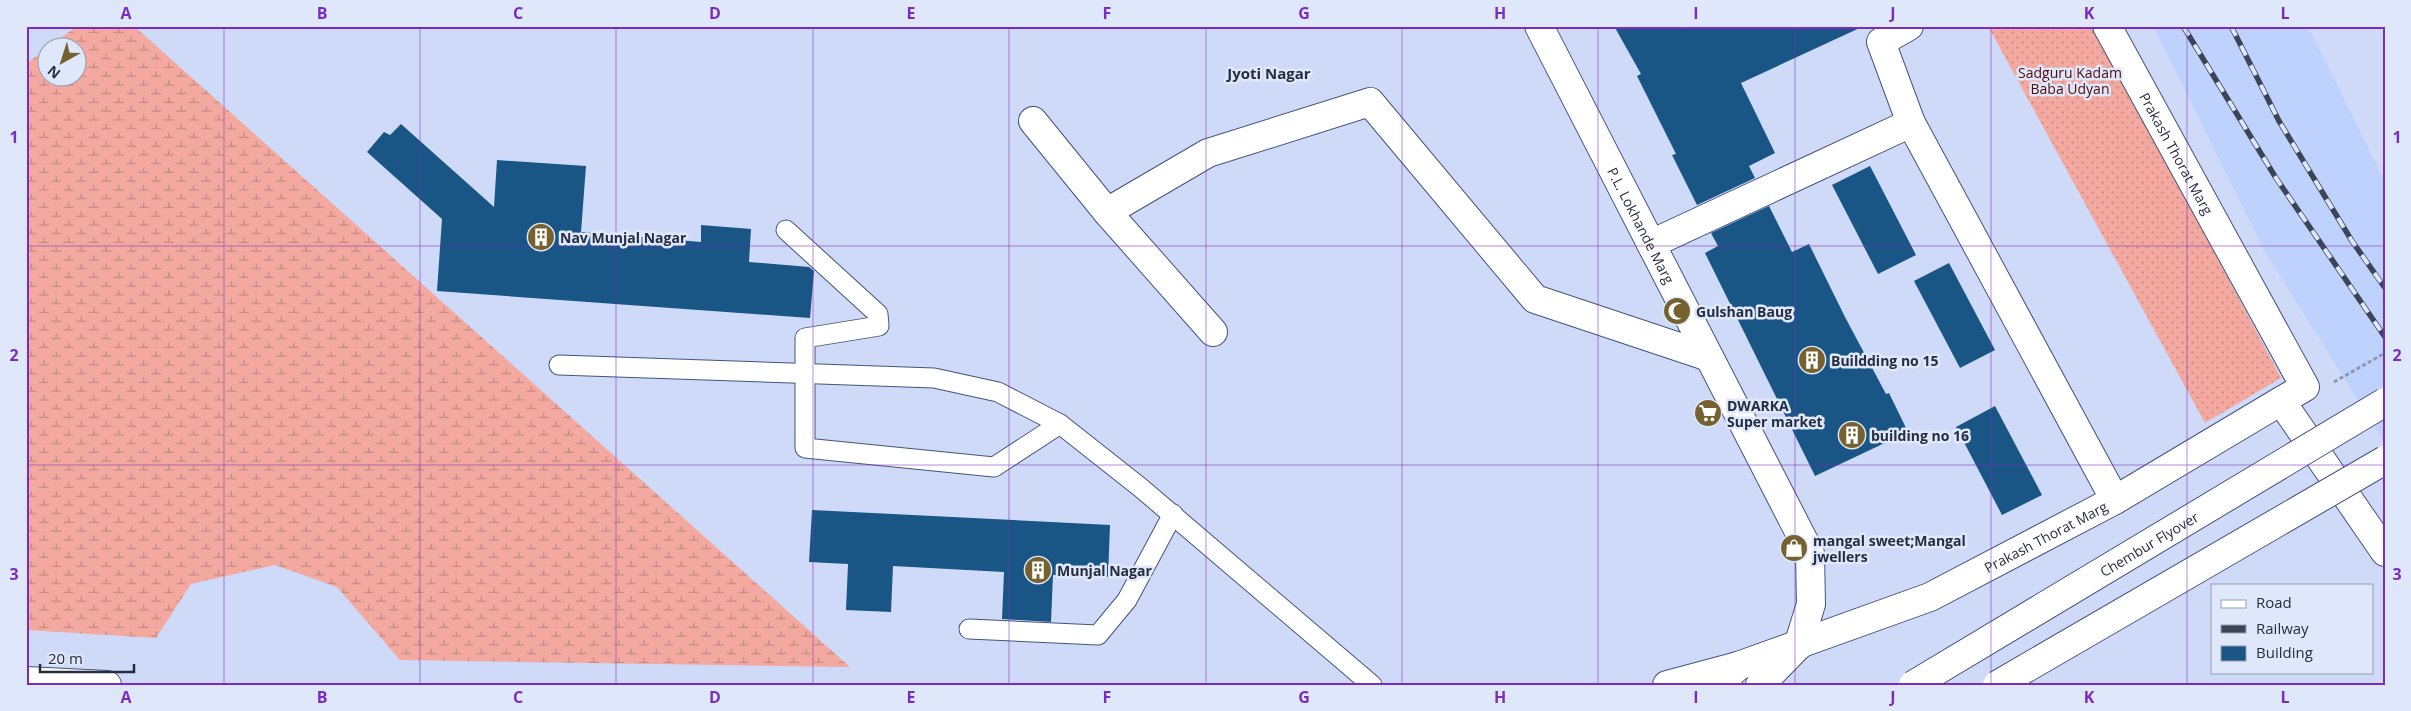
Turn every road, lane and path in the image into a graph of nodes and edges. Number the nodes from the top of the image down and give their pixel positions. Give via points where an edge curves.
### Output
1 (1539, 26) edge
2 (1909, 26) edge
3 (2107, 26) edge
4 (1033, 122) dead end
5 (1911, 123) junction
6 (1107, 212) junction
7 (786, 230) dead end
8 (1651, 244) junction
9 (1213, 332) dead end
10 (2385, 352) edge
11 (1709, 357) junction
12 (559, 365) dead end
13 (804, 373) junction
14 (2331, 384) dead end
15 (2281, 401) junction
16 (2385, 402) edge
17 (1060, 424) junction
18 (2385, 460) edge
19 (2115, 500) junction
20 (1173, 514) junction
21 (2385, 552) edge
22 (969, 629) dead end
23 (1798, 646) junction
24 (1728, 676) edge
25 (26, 681) edge
26 (1764, 683) edge
27 (107, 685) edge
28 (1372, 685) edge
29 (1667, 685) edge
30 (1913, 685) edge
31 (1997, 685) edge

1 - 8 main road, P.L. Lokhande Marg
2 - 5 main road via 1881,42
3 - 15 main road, Prakash Thorat Marg via 2305,387
4 - 6 main road
5 - 8 main road
5 - 19 main road
6 - 9 main road
6 - 11 main road via 1208,153 1370,102 1535,299
7 - 13 lane via 878,314 879,326 805,338
8 - 11 main road, P.L. Lokhande Marg
10 - 14 path
11 - 23 main road, P.L. Lokhande Marg via 1810,553 1811,604
12 - 13 lane
13 - 17 lane via 934,378 998,392
13 - 17 lane via 805,448 994,467
15 - 19 main road, Prakash Thorat Marg
15 - 21 main road
16 - 30 main road, Chembur Flyover, bridge
17 - 20 lane
18 - 31 main road, bridge
19 - 23 main road, Prakash Thorat Marg via 1930,597
20 - 22 lane via 1127,600 1098,635
20 - 28 lane
23 - 24 main road, Prakash Thorat Marg
23 - 26 main road
24 - 29 main road, Prakash Thorat Marg
25 - 27 main road

